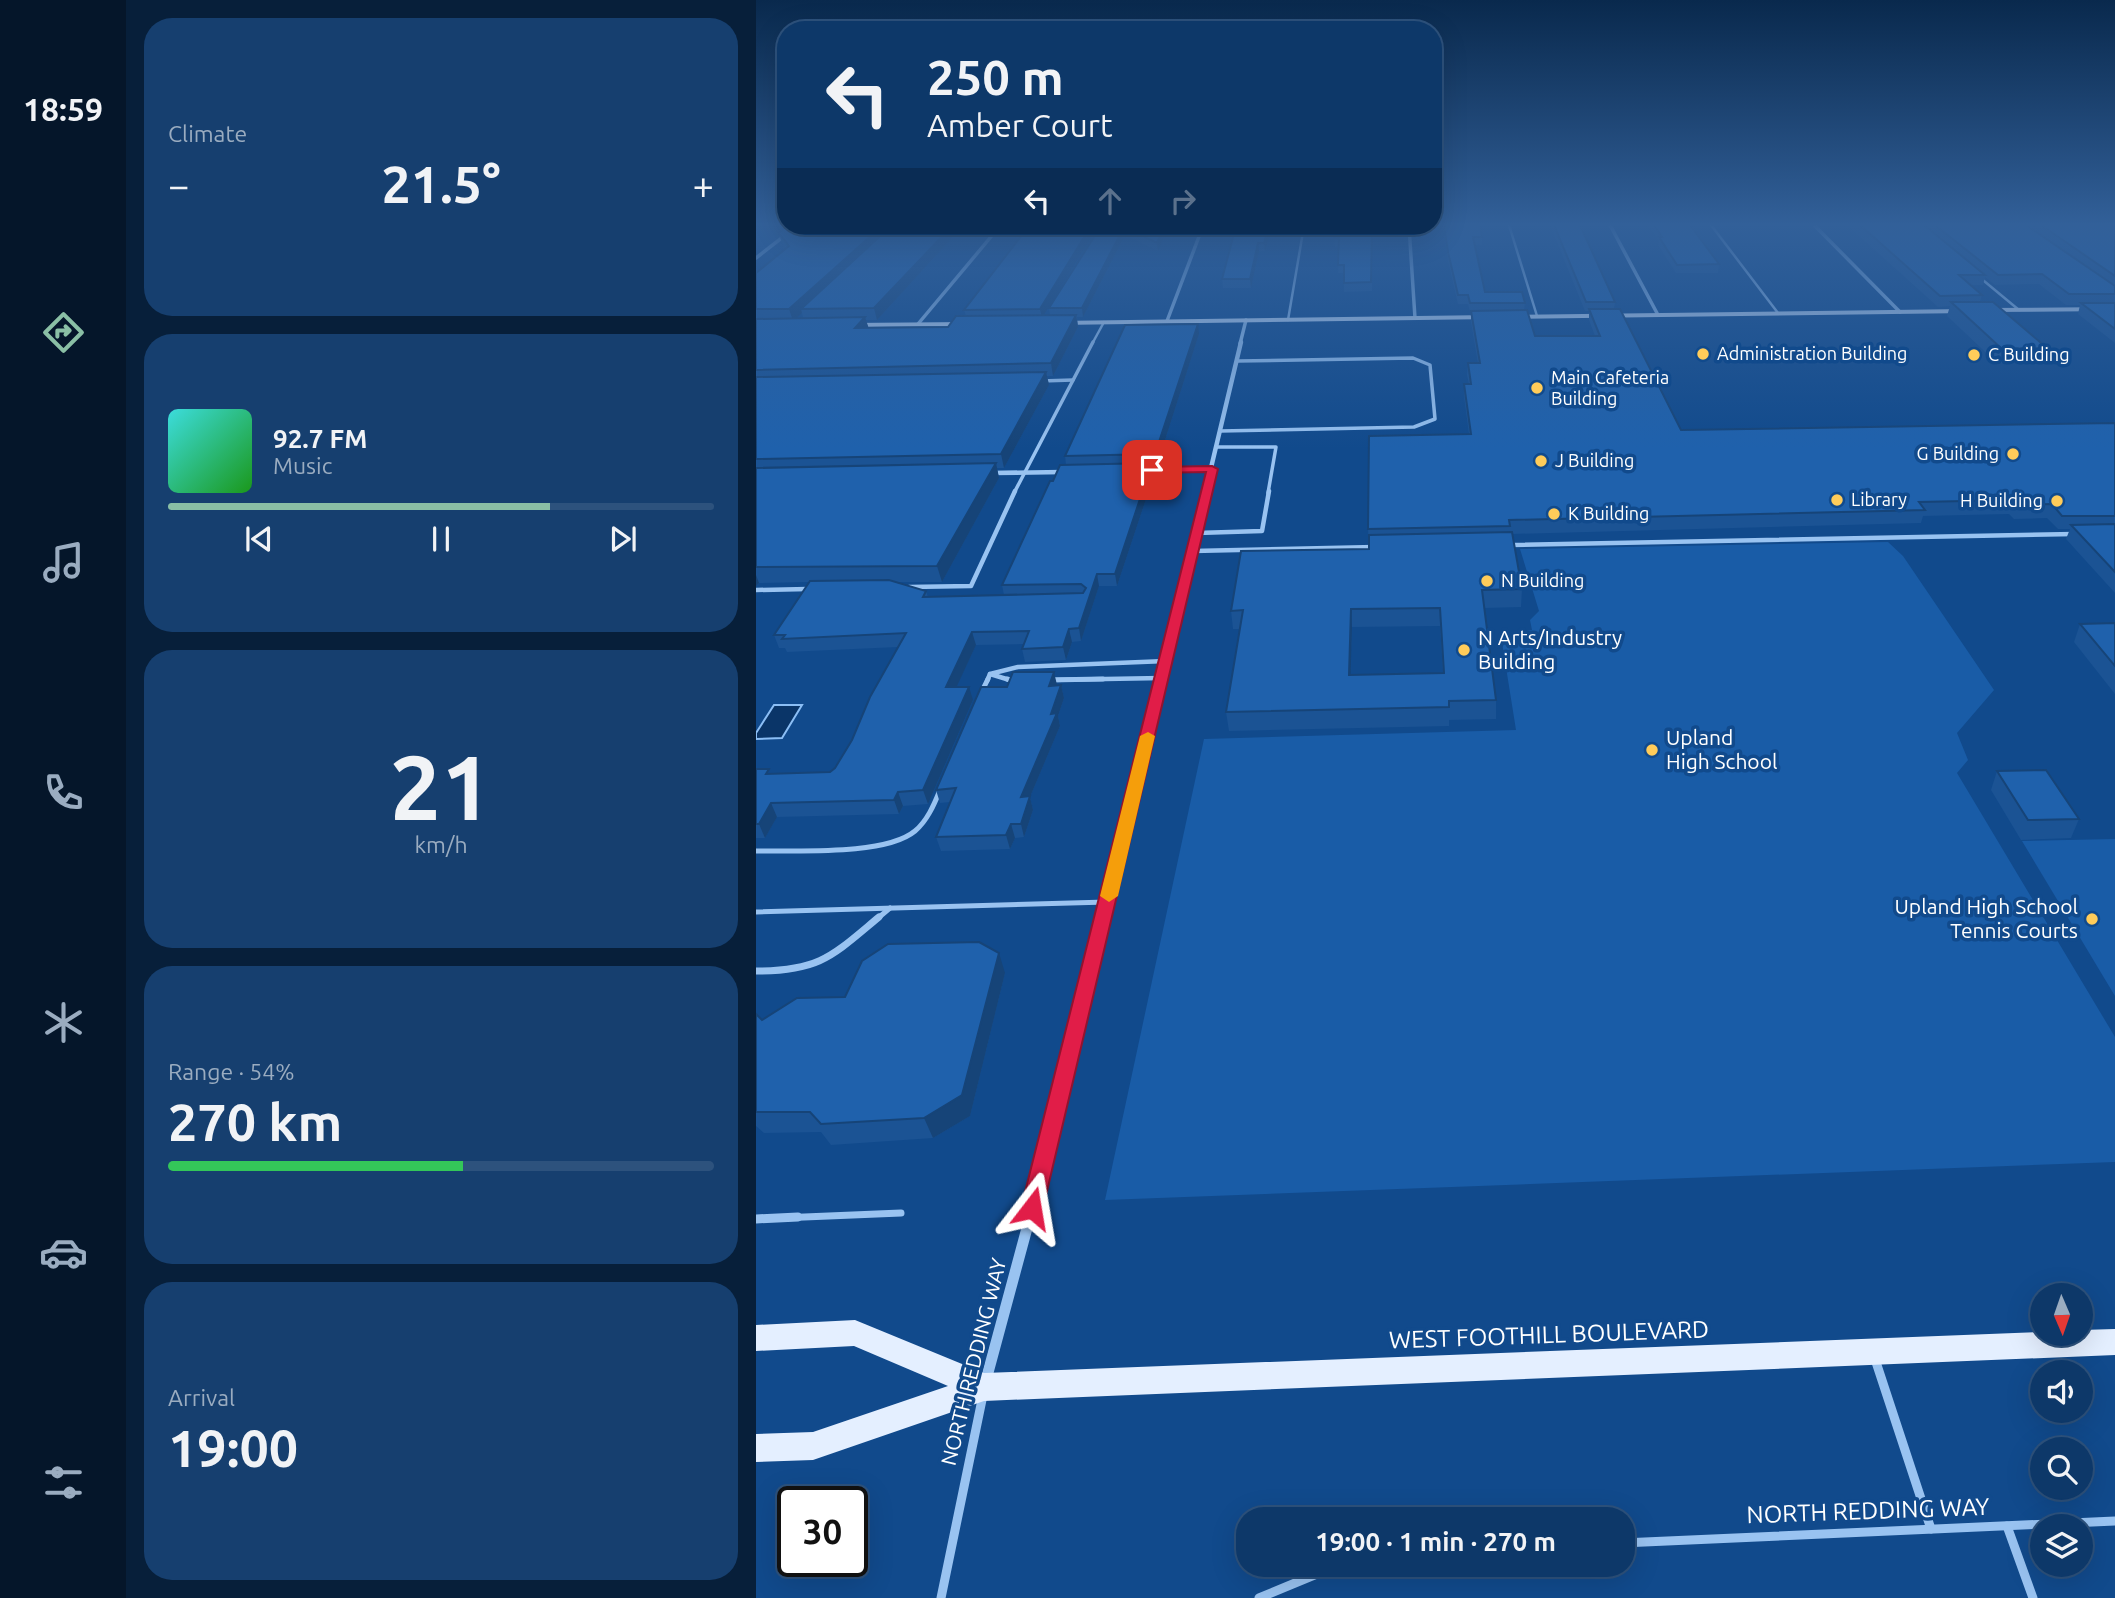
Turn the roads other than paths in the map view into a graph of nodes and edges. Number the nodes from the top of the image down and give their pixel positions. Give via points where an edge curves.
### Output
1 (938, 300) edge
2 (1175, 300) edge
3 (1291, 300) edge
4 (1414, 300) edge
5 (1532, 300) edge
6 (1650, 300) edge
7 (1768, 300) edge
8 (1888, 300) edge
9 (2006, 300) edge
10 (2115, 309) edge
11 (1982, 310) edge
12 (2019, 310) junction
13 (1970, 311) edge
14 (1900, 312) junction
15 (1778, 313) junction
16 (1658, 315) junction
17 (1537, 316) junction
18 (1415, 318) junction
19 (1246, 320) junction
20 (1288, 320) junction
21 (1167, 321) junction
22 (1104, 322) junction
23 (1042, 323) edge
24 (918, 324) junction
25 (973, 324) edge
26 (834, 325) edge
27 (1237, 361) junction
28 (1073, 380) junction
29 (1032, 381) edge
30 (1220, 431) junction
31 (1217, 447) junction
32 (1212, 469) junction
33 (1139, 470) edge
34 (1074, 472) edge
35 (1023, 473) junction
36 (983, 474) edge
37 (1197, 533) junction
38 (2088, 534) edge
39 (1500, 545) edge
40 (1377, 547) edge
41 (1193, 551) junction
42 (810, 589) edge
43 (756, 590) edge
44 (914, 594) edge
45 (1167, 661) junction
46 (990, 674) junction
47 (1162, 678) junction
48 (1027, 680) edge
49 (1040, 680) edge
50 (979, 698) edge
51 (943, 781) edge
52 (756, 851) edge
53 (1107, 902) junction
54 (890, 908) junction
55 (756, 912) edge
56 (756, 971) edge
57 (901, 1213) dead end
58 (756, 1219) edge
59 (756, 1338) edge
60 (2115, 1342) edge
61 (1872, 1352) junction
62 (984, 1387) junction
63 (756, 1448) edge
64 (2115, 1521) edge
65 (2007, 1526) junction
66 (1931, 1529) junction
67 (1635, 1542) edge
68 (1310, 1577) edge
69 (941, 1598) edge
70 (1259, 1598) edge
71 (2033, 1598) edge

1 - 24 street
2 - 21 street
3 - 20 lane
4 - 18 street
5 - 17 lane
6 - 16 street
7 - 15 lane
8 - 14 street
9 - 12 lane
10 - 12 street
11 - 12 street
13 - 14 street
14 - 15 street
15 - 16 street
16 - 17 street
17 - 18 street
18 - 20 street
19 - 20 street
19 - 21 street
19 - 27 street, NORTH REDDING WAY
21 - 22 street
22 - 23 street
22 - 28 lane
24 - 25 street
24 - 26 street
27 - 30 street, NORTH REDDING WAY
27 - 30 lane via 1413,358 1430,365 1435,419 1414,427
28 - 29 lane
28 - 35 lane
30 - 31 street, NORTH REDDING WAY
31 - 32 street, NORTH REDDING WAY
31 - 37 lane via 1276,447 1262,531
32 - 33 street
32 - 37 street, NORTH REDDING WAY
34 - 35 street
35 - 36 street
35 - 44 lane via 971,586 903,589
37 - 41 street, NORTH REDDING WAY
38 - 39 lane
40 - 41 lane
41 - 45 street, NORTH REDDING WAY
42 - 43 lane
45 - 46 lane via 1018,667
45 - 47 street, NORTH REDDING WAY
46 - 48 lane
46 - 50 lane
47 - 49 lane
47 - 53 street, NORTH REDDING WAY
51 - 52 lane via 928,817 907,837 868,847
53 - 54 lane
53 - 62 street, NORTH REDDING WAY
54 - 55 lane
54 - 56 lane via 831,957 792,971
57 - 58 lane
59 - 62 main road, WEST FOOTHILL BOULEVARD via 855,1333
60 - 61 main road, WEST FOOTHILL BOULEVARD
61 - 62 main road, WEST FOOTHILL BOULEVARD
61 - 66 lane
62 - 63 main road, WEST FOOTHILL BOULEVARD via 813,1446
62 - 69 lane, NORTH REDDING WAY
64 - 65 lane, NORTH REDDING WAY
65 - 66 lane, NORTH REDDING WAY
65 - 71 lane
66 - 67 lane, NORTH REDDING WAY
68 - 70 lane

